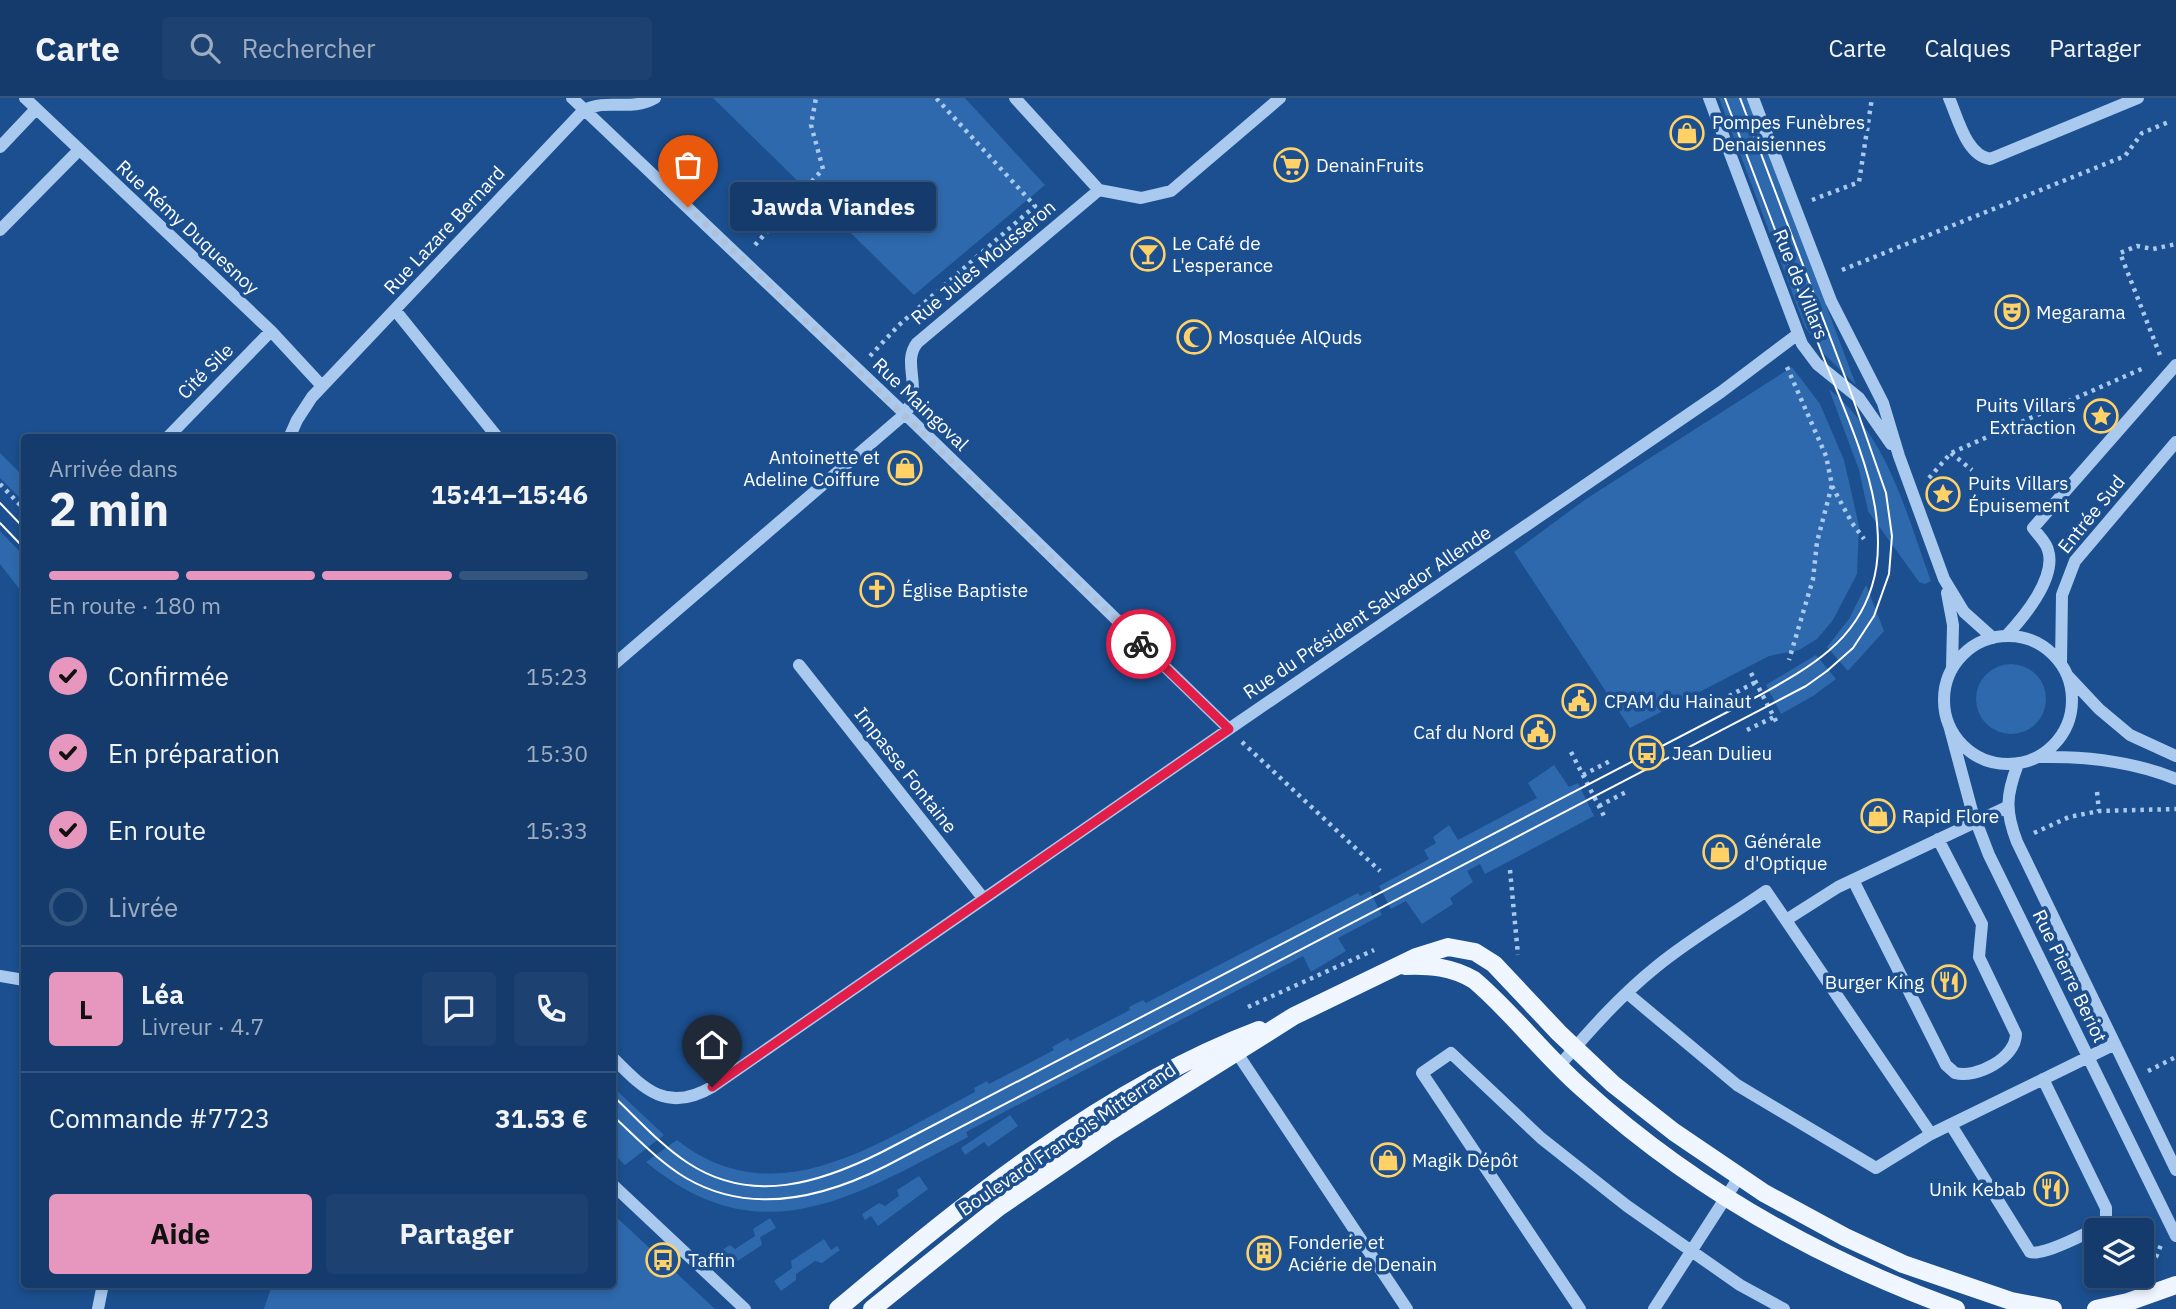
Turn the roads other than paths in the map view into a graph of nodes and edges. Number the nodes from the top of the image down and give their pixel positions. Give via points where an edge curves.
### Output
1 (25, 98) edge
2 (572, 98) edge
3 (655, 98) edge
4 (1015, 98) edge
5 (1280, 98) edge
6 (1709, 98) edge
7 (1753, 98) edge
8 (1949, 98) edge
9 (2138, 98) edge
10 (36, 109) junction
11 (584, 110) junction
12 (0, 147) edge
13 (79, 150) junction
14 (1099, 190) junction
15 (0, 230) edge
16 (396, 310) junction
17 (271, 331) junction
18 (1798, 334) junction
19 (2176, 365) edge
20 (322, 386) junction
21 (905, 414) junction
22 (171, 434) edge
23 (291, 434) edge
24 (495, 434) edge
25 (2176, 442) edge
26 (1899, 456) junction
27 (1944, 579) junction
28 (1999, 637) junction
29 (616, 663) edge
30 (799, 665) dead end
31 (1951, 670) junction
32 (2064, 670) junction
33 (1949, 725) junction
34 (1229, 729) junction
35 (2176, 756) edge
36 (2038, 757) junction
37 (2018, 764) junction
38 (2176, 779) edge
39 (2007, 807) junction
40 (1975, 822) junction
41 (1938, 839) junction
42 (1853, 880) junction
43 (983, 898) junction
44 (1786, 920) junction
45 (1398, 967) junction
46 (0, 976) edge
47 (21, 980) edge
48 (1627, 993) junction
49 (2115, 1044) junction
50 (1233, 1047) junction
51 (1575, 1048) junction
52 (2088, 1057) junction
53 (616, 1061) edge
54 (1559, 1066) junction
55 (2043, 1079) junction
56 (1951, 1125) junction
57 (1931, 1135) junction
58 (2176, 1170) edge
59 (1739, 1177) junction
60 (616, 1188) edge
61 (1726, 1198) junction
62 (2176, 1236) edge
63 (1691, 1251) junction
64 (2176, 1285) edge
65 (102, 1288) edge
66 (98, 1309) edge
67 (745, 1309) edge
68 (838, 1309) edge
69 (872, 1309) edge
70 (1407, 1309) edge
71 (1580, 1309) edge
72 (1654, 1309) edge
73 (1784, 1309) edge
74 (1956, 1309) edge
75 (2053, 1309) edge
76 (2096, 1309) edge

1 - 10 street, Rue Rémy Duquesnoy
2 - 11 street, Rue Maingoval
3 - 11 street via 634,105 598,102
4 - 14 street
5 - 14 street via 1171,191 1141,198
6 - 18 street, Rue de Villars
7 - 26 street, Rue de Villars via 1831,301 1883,403
8 - 9 street via 1973,150 1990,159
10 - 12 street
10 - 13 street, Rue Rémy Duquesnoy
11 - 16 street, Rue Lazare Bernard
11 - 21 street, Rue Maingoval
13 - 15 street
13 - 17 street, Rue Rémy Duquesnoy
14 - 21 street, Rue Jules Mousseron via 917,343 911,356 913,400
16 - 20 street, Rue Lazare Bernard
16 - 24 street
17 - 20 street, Rue Rémy Duquesnoy
17 - 22 street, Cité Sile
18 - 26 street, Rue de Villars via 1811,358 1859,398
18 - 34 street, Rue du Président Salvador Allende via 1710,400
19 - 28 street via 2033,528 2048,548 2049,568 2021,619
20 - 23 street, Rue Lazare Bernard
21 - 29 street
21 - 34 street, Rue Maingoval
25 - 32 street, Entrée Sud via 2075,561 2062,596
26 - 27 street, Rue de Villars
27 - 28 street, Rue de Villars via 1964,612
27 - 31 street, Rue de Villars via 1953,625
28 - 31 street via 1972,647
28 - 32 street via 2037,643
30 - 43 street, Impasse Fontaine
31 - 33 street via 1944,701
32 - 35 street via 2115,724
32 - 36 street via 2073,701 2070,718 2058,741
33 - 37 street via 1977,757
33 - 40 street, Rue Pierre Beriot
34 - 43 street, Rue du Président Salvador Allende
36 - 37 street
36 - 38 street via 2086,758
37 - 39 street, Rue Pierre Beriot
39 - 40 street
39 - 49 street, Rue Pierre Beriot via 2019,847
40 - 41 street
40 - 52 street, Rue Pierre Beriot
41 - 42 street
41 - 42 street via 1982,924 1979,957 2016,1034 2007,1055 1973,1074 1955,1073 1947,1065
42 - 44 street
43 - 53 street, Rue du Président Salvador Allende via 712,1087 688,1098 654,1094
44 - 48 street via 1766,891 1658,965
44 - 57 street
45 - 50 main road, Boulevard François Mitterrand
45 - 51 main road, Boulevard François Mitterrand via 1439,948 1475,952 1505,974
45 - 54 main road, Boulevard François Mitterrand via 1446,968 1474,979
46 - 47 street
48 - 51 street
48 - 57 street via 1737,1084 1876,1168
49 - 52 street
49 - 58 street, Rue Pierre Beriot
50 - 68 main road, Boulevard François Mitterrand via 1202,1052 1154,1077 1042,1149 939,1225
50 - 69 main road, Boulevard François Mitterrand via 999,1207
50 - 70 street
51 - 54 street
51 - 59 main road, Boulevard François Mitterrand via 1653,1116
52 - 55 street
52 - 62 street, Rue Pierre Beriot
54 - 61 main road, Boulevard François Mitterrand via 1620,1121
55 - 56 street
55 - 56 street via 2108,1212 2106,1221 2096,1227 2042,1253 2030,1252
56 - 57 street
59 - 61 street
59 - 75 main road, Boulevard François Mitterrand via 1799,1213 1903,1264 2011,1301
60 - 67 street
61 - 63 street
61 - 74 main road, Boulevard François Mitterrand via 1848,1266
63 - 71 street via 1541,1138 1451,1053 1422,1073
63 - 72 street
63 - 73 street
64 - 76 main road
65 - 66 street

